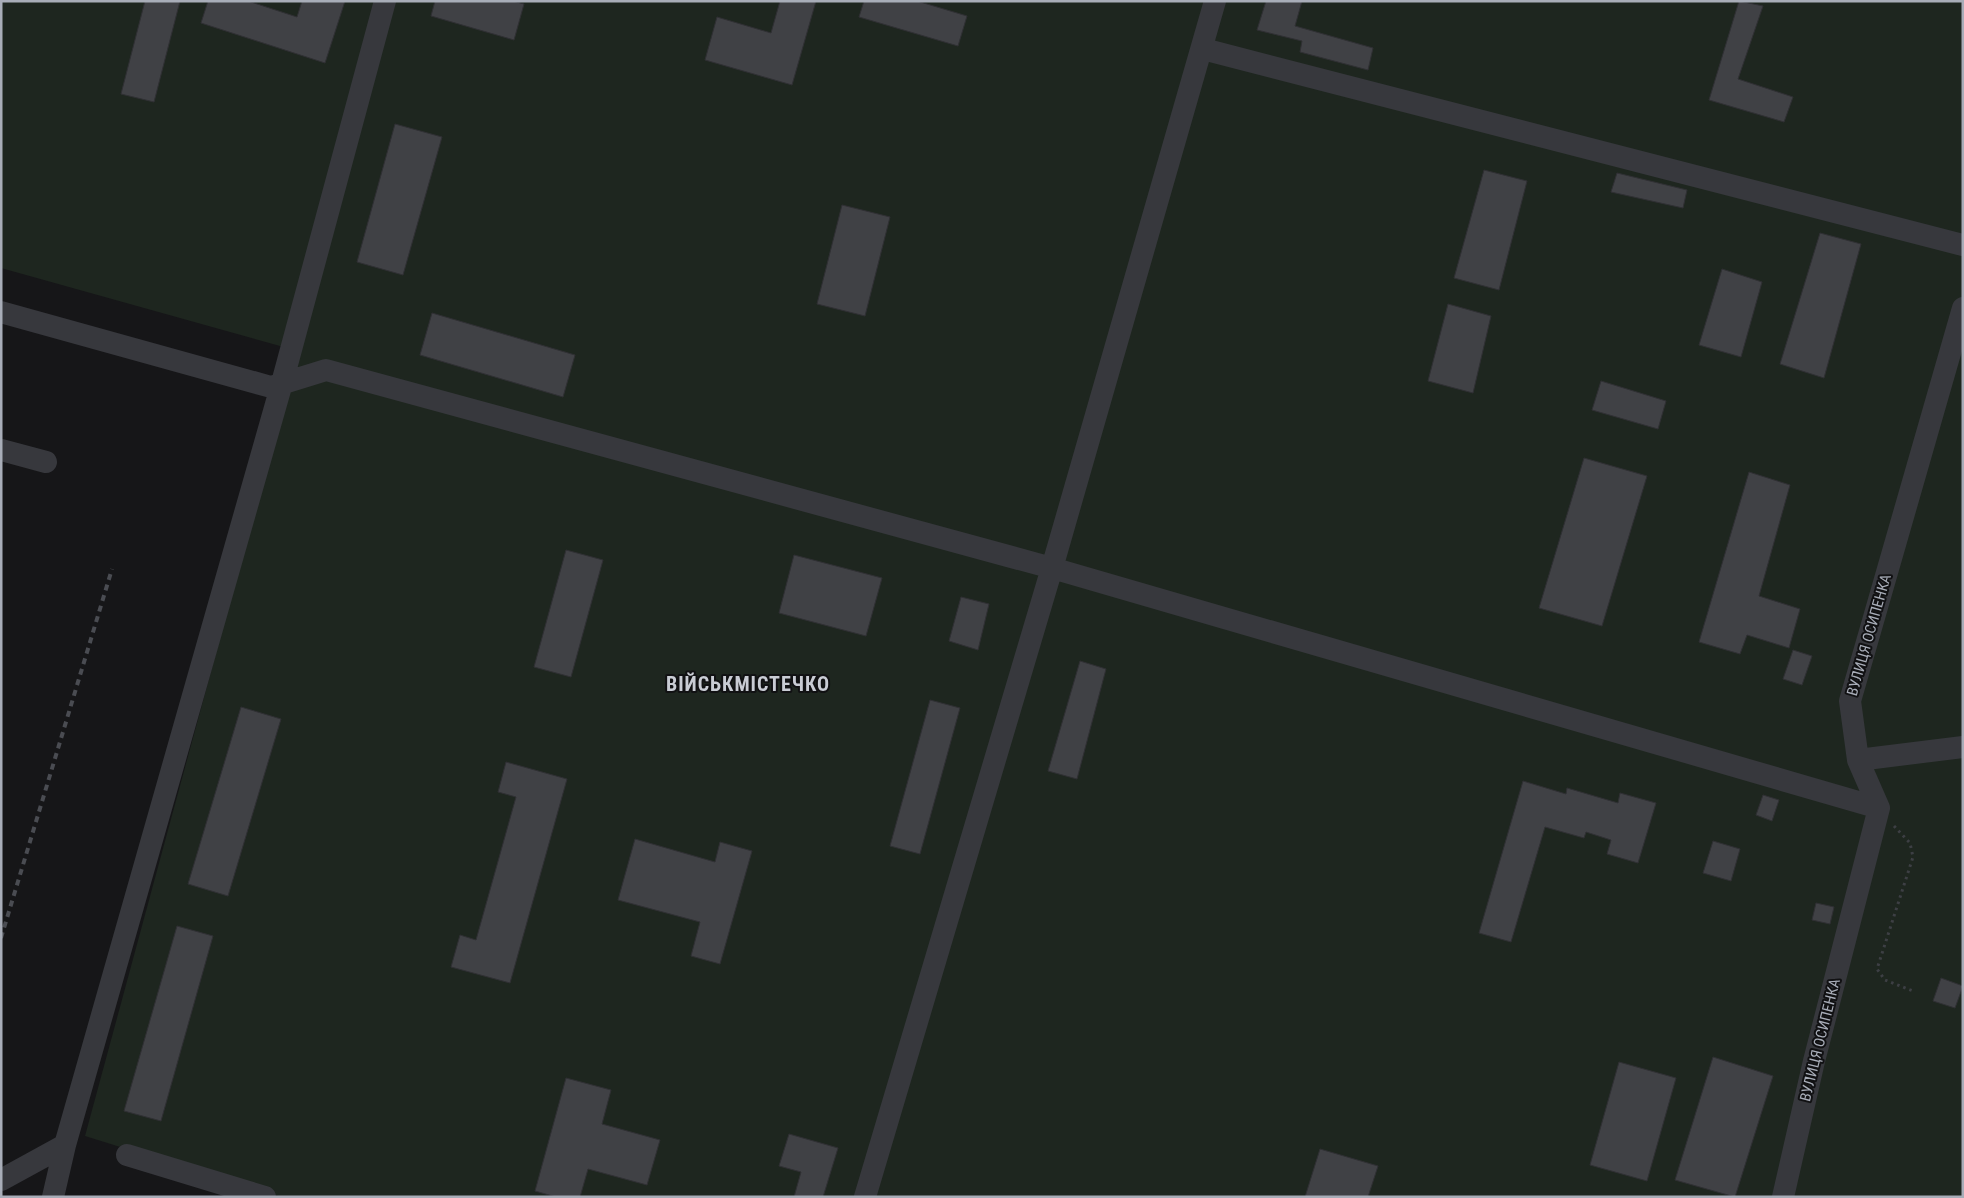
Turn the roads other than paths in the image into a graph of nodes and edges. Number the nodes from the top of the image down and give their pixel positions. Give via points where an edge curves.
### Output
1 (385, 1) edge
2 (1215, 1) edge
3 (1203, 49) junction
4 (1963, 245) edge
5 (1963, 308) edge
6 (1, 312) edge
7 (282, 383) junction
8 (1, 450) edge
9 (46, 462) dead end
10 (1052, 568) junction
11 (1963, 748) edge
12 (1858, 760) junction
13 (1879, 808) junction
14 (65, 1145) junction
15 (127, 1155) dead end
16 (1, 1180) edge
17 (53, 1197) edge
18 (265, 1197) edge
19 (865, 1197) edge
20 (1783, 1197) edge

1 - 7 street
2 - 3 street
3 - 4 street
3 - 10 street
5 - 12 street, ВУЛИЦЯ ОСИПЕНКА via 1850,700
6 - 7 street via 271,387
7 - 10 street via 326,370
7 - 14 street
8 - 9 street
10 - 13 street
10 - 19 street
11 - 12 street
12 - 13 street, ВУЛИЦЯ ОСИПЕНКА
13 - 20 street, ВУЛИЦЯ ОСИПЕНКА
14 - 16 street
14 - 17 street
15 - 18 street

